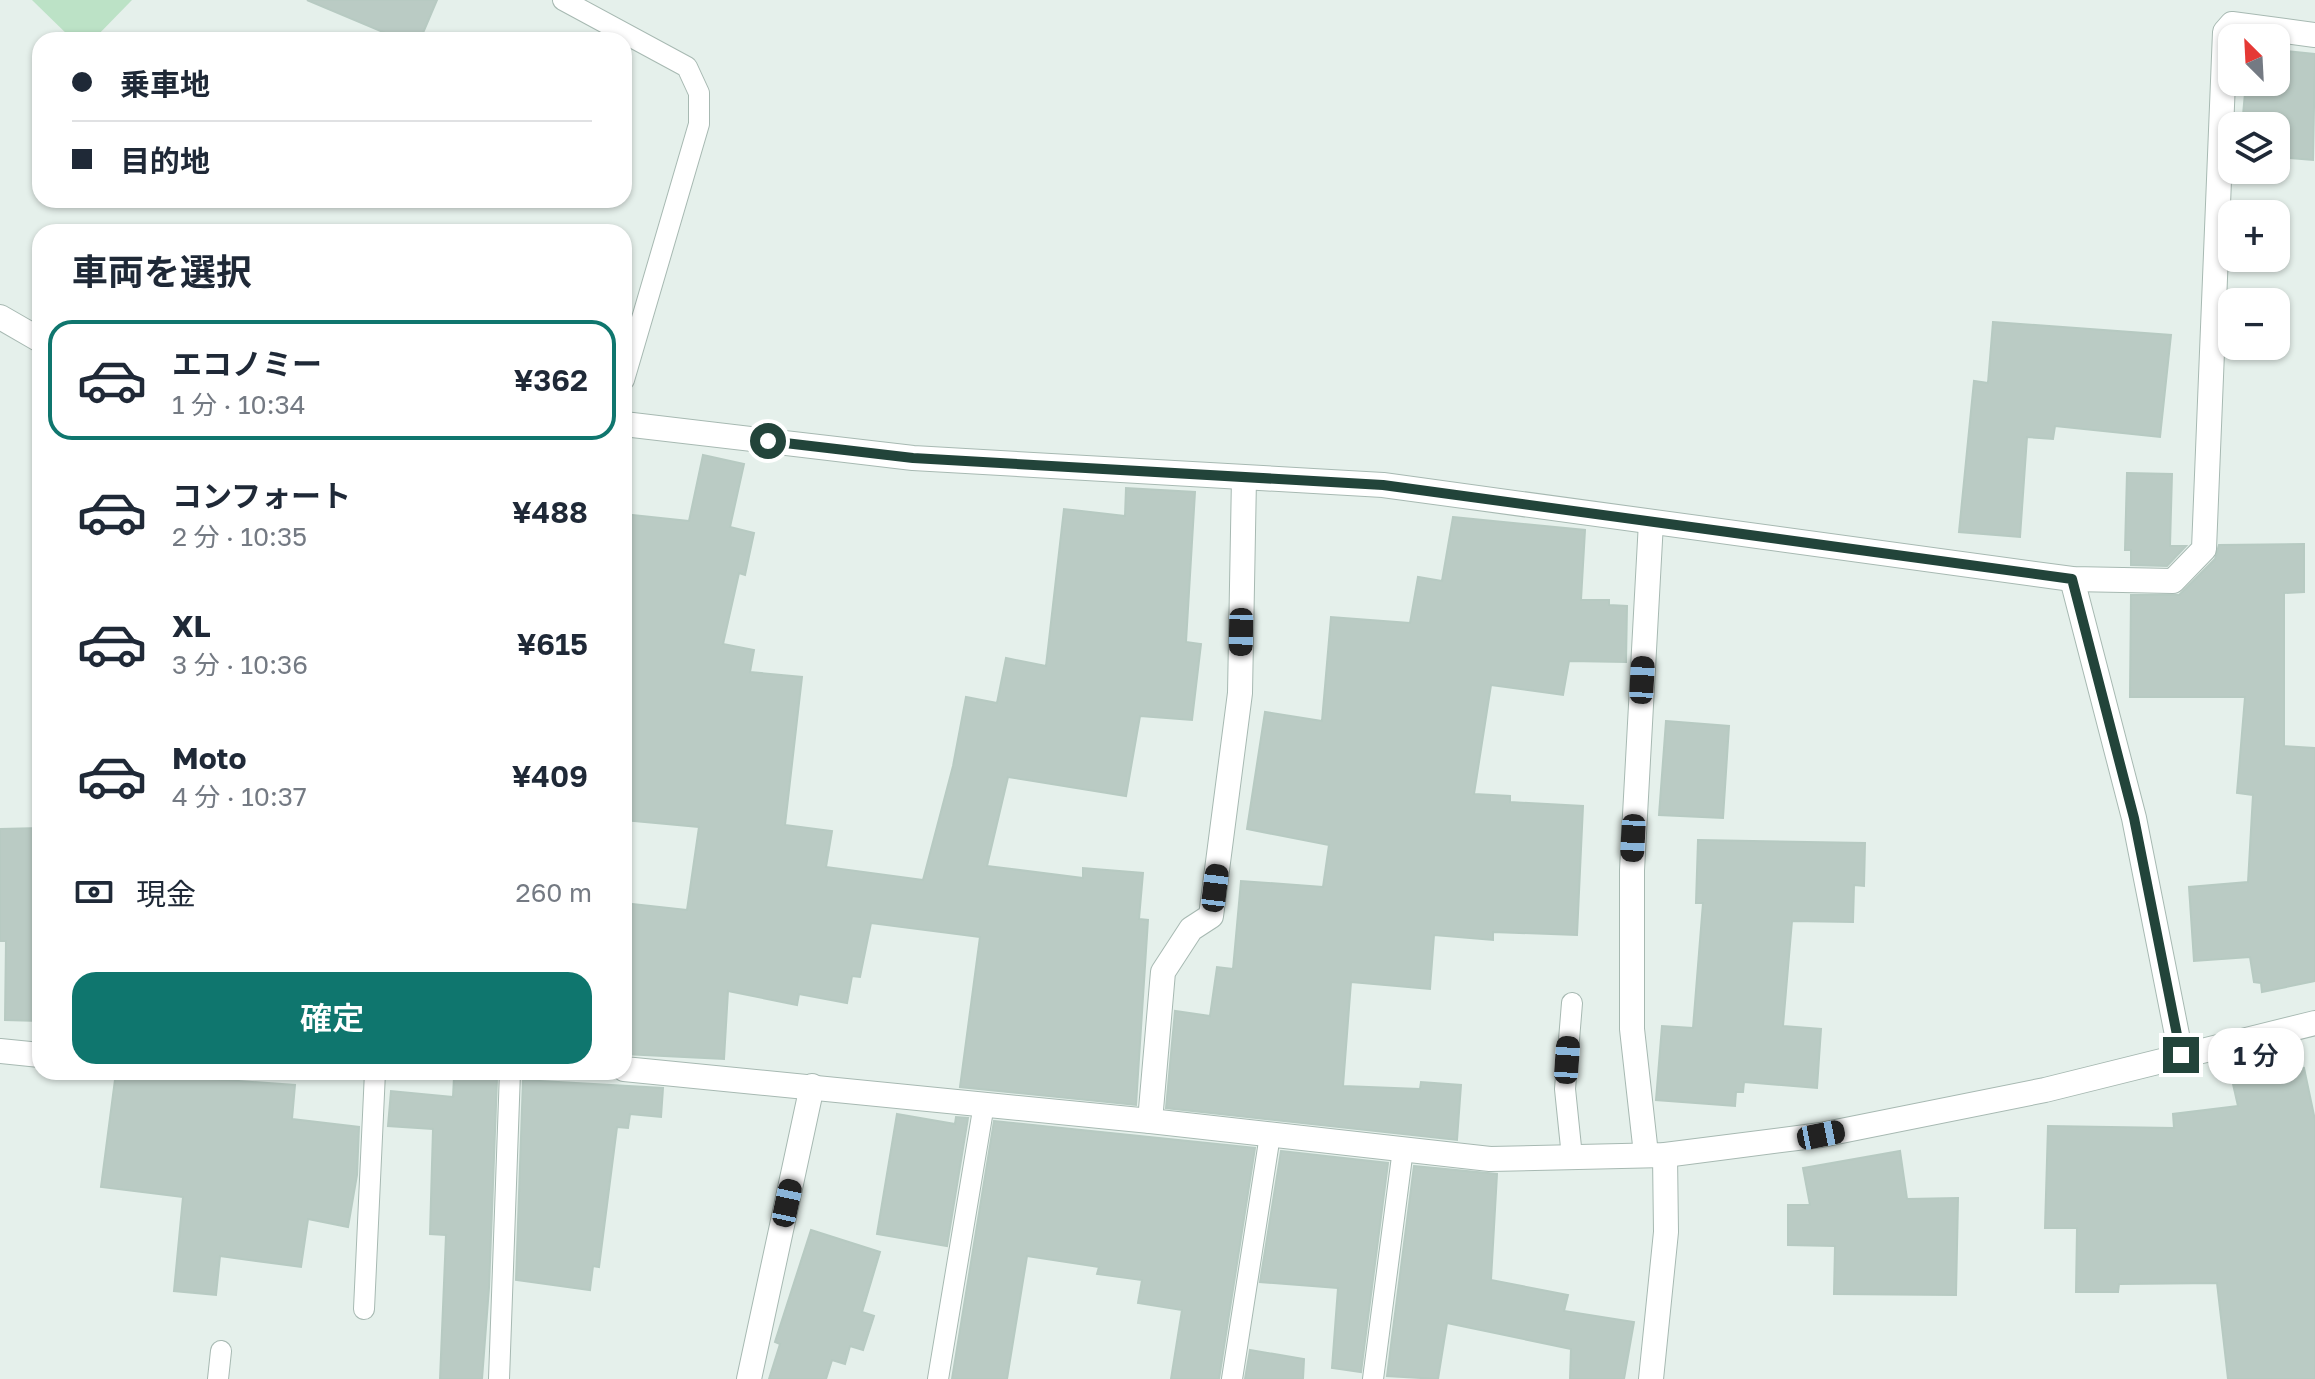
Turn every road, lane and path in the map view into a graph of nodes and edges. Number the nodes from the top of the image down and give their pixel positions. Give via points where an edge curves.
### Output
1 (563, 0) edge
2 (622, 32) edge
3 (2315, 35) edge
4 (632, 37) edge
5 (0, 317) edge
6 (32, 335) edge
7 (632, 353) edge
8 (632, 425) edge
9 (1244, 478) junction
10 (1651, 522) junction
11 (2072, 579) junction
12 (1572, 1003) dead end
13 (2315, 1023) edge
14 (0, 1051) edge
15 (32, 1054) edge
16 (2181, 1055) junction
17 (632, 1070) edge
18 (375, 1080) edge
19 (510, 1080) edge
20 (812, 1086) junction
21 (984, 1104) junction
22 (1150, 1121) junction
23 (1270, 1135) junction
24 (1403, 1149) junction
25 (1655, 1155) junction
26 (1572, 1157) junction
27 (364, 1309) dead end
28 (221, 1351) dead end
29 (218, 1379) edge
30 (499, 1379) edge
31 (749, 1379) edge
32 (938, 1379) edge
33 (1232, 1379) edge
34 (1373, 1379) edge
35 (1651, 1379) edge

1 - 2 lane
3 - 11 street via 2232,24 2225,32 2204,549 2173,581
4 - 7 lane via 687,67 699,93 699,124
5 - 6 street
8 - 9 street via 913,458
9 - 10 street via 1383,485
9 - 22 street via 1240,693 1211,916 1191,929 1163,972
10 - 11 street
10 - 25 street via 1632,870 1632,1029
11 - 16 street via 2134,818
12 - 26 lane via 1565,1089
13 - 16 street
14 - 15 street
16 - 25 street via 2045,1090 1821,1135
17 - 20 street
18 - 27 lane
19 - 30 lane
20 - 21 street
20 - 31 street
21 - 22 street
21 - 32 lane
22 - 23 street
23 - 24 street
23 - 33 lane
24 - 26 street via 1490,1159
24 - 34 lane
25 - 26 street
25 - 35 street via 1666,1232
28 - 29 lane

